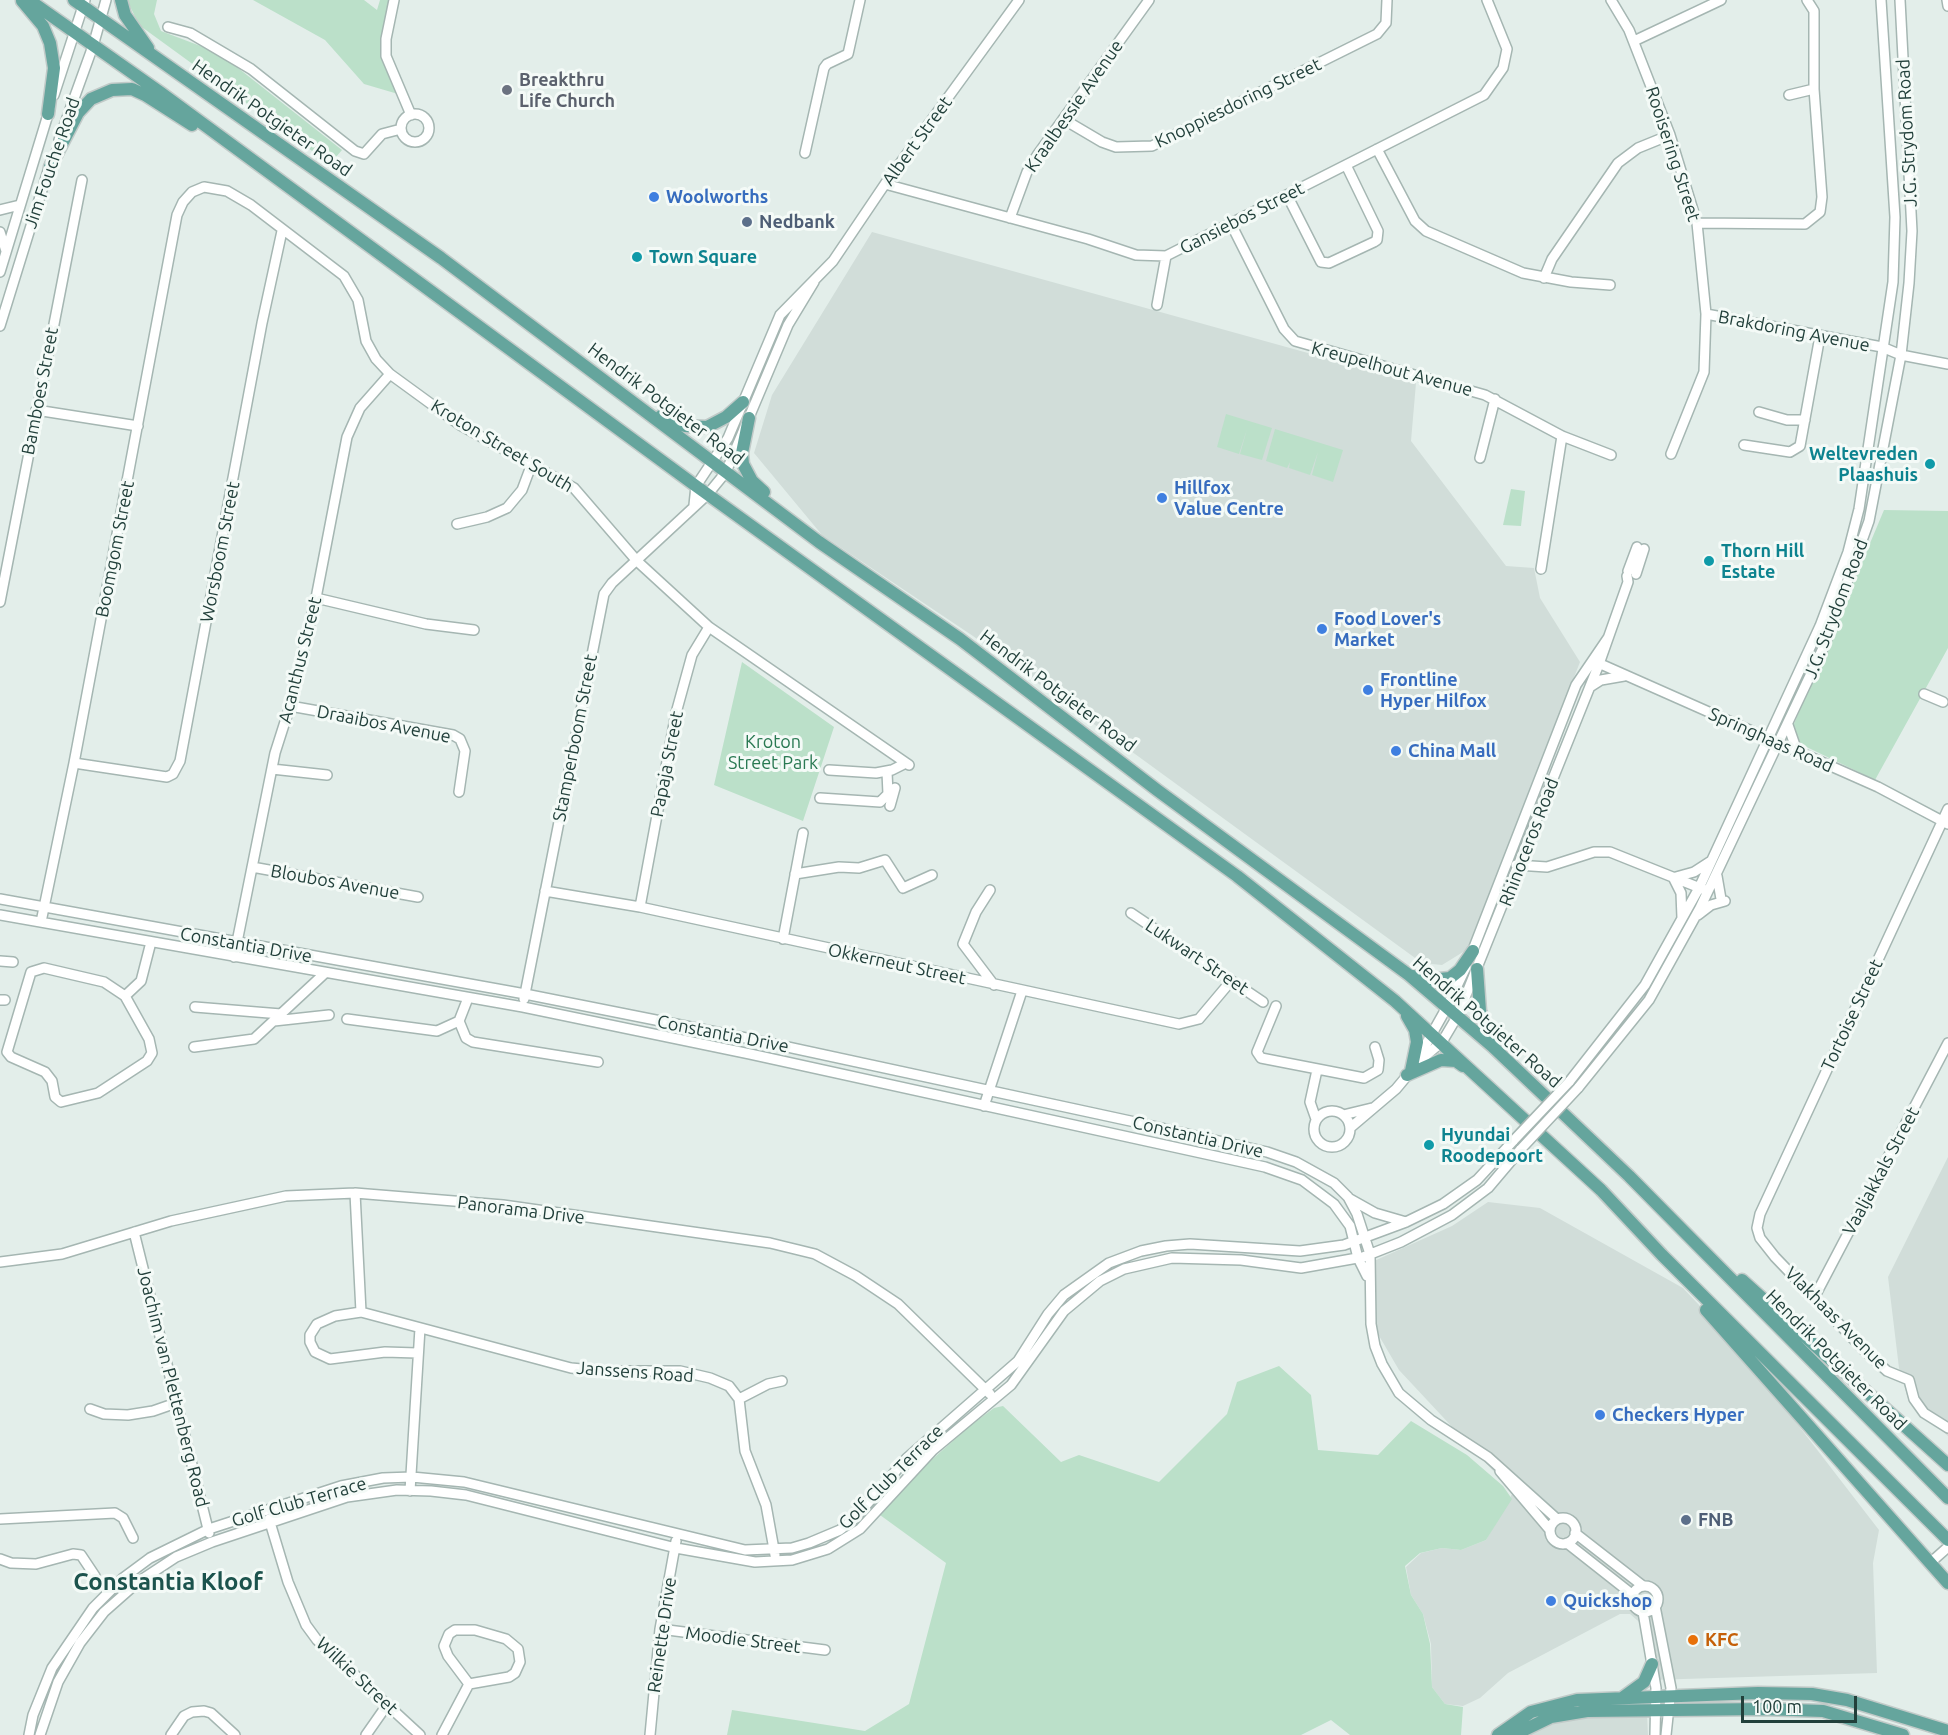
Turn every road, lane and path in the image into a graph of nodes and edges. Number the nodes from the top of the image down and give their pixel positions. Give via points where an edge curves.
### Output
1 (21, 0) edge
2 (29, 0) edge
3 (106, 0) edge
4 (120, 0) edge
5 (394, 0) edge
6 (860, 0) edge
7 (1019, 0) edge
8 (1149, 0) edge
9 (1387, 0) edge
10 (1487, 0) edge
11 (1611, 0) edge
12 (1721, 0) edge
13 (1807, 0) edge
14 (1881, 0) edge
15 (1900, 0) edge
16 (1947, 0) edge
17 (81, 2) edge
18 (1948, 6) edge
19 (100, 18) junction
20 (168, 27) dead end
21 (75, 34) junction
22 (1634, 41) junction
23 (93, 46) junction
24 (154, 58) junction
25 (1814, 89) junction
26 (1789, 95) dead end
27 (48, 114) junction
28 (411, 115) junction
29 (1063, 119) junction
30 (401, 129) junction
31 (1670, 135) junction
32 (1377, 149) junction
33 (805, 153) dead end
34 (1346, 165) junction
35 (50, 167) junction
36 (82, 180) dead end
37 (282, 182) junction
38 (885, 184) junction
39 (204, 187) joint
40 (1287, 195) junction
41 (20, 205) junction
42 (0, 210) edge
43 (1010, 218) junction
44 (1697, 223) junction
45 (1231, 224) junction
46 (282, 231) junction
47 (0, 232) edge
48 (6, 251) junction
49 (1166, 256) junction
50 (0, 272) edge
51 (1544, 278) junction
52 (814, 282) junction
53 (1610, 285) dead end
54 (1157, 305) dead end
55 (1706, 314) junction
56 (0, 326) edge
57 (1820, 336) junction
58 (1882, 347) junction
59 (1901, 355) junction
60 (1948, 364) edge
61 (390, 374) junction
62 (617, 389) junction
63 (1495, 399) junction
64 (743, 402) junction
65 (36, 410) junction
66 (1759, 412) dead end
67 (749, 418) junction
68 (1805, 420) junction
69 (138, 426) junction
70 (1562, 436) junction
71 (1744, 445) dead end
72 (1671, 454) dead end
73 (1611, 455) dead end
74 (1480, 458) dead end
75 (713, 462) junction
76 (531, 466) junction
77 (726, 472) junction
78 (696, 486) junction
79 (708, 494) junction
80 (694, 505) junction
81 (457, 524) dead end
82 (819, 542) junction
83 (1641, 548) dead end
84 (637, 561) junction
85 (1542, 569) dead end
86 (316, 598) junction
87 (0, 602) edge
88 (709, 627) junction
89 (474, 630) dead end
90 (1596, 662) junction
91 (1627, 676) junction
92 (1588, 689) junction
93 (1924, 694) dead end
94 (1943, 702) dead end
95 (290, 706) junction
96 (1788, 725) junction
97 (1767, 740) junction
98 (1778, 745) junction
99 (1798, 754) junction
100 (74, 763) junction
101 (272, 769) junction
102 (829, 770) dead end
103 (887, 774) junction
104 (327, 775) dead end
105 (459, 792) dead end
106 (820, 798) dead end
107 (890, 806) dead end
108 (1948, 809) edge
109 (1945, 822) edge
110 (803, 834) dead end
111 (1711, 861) junction
112 (1508, 863) junction
113 (1520, 866) junction
114 (252, 867) junction
115 (1717, 873) junction
116 (795, 874) junction
117 (932, 875) dead end
118 (1675, 876) junction
119 (903, 888) junction
120 (1704, 889) junction
121 (990, 890) dead end
122 (545, 891) junction
123 (418, 897) dead end
124 (906, 899) dead end
125 (0, 900) edge
126 (44, 907) junction
127 (640, 907) junction
128 (1131, 913) dead end
129 (0, 915) edge
130 (1696, 917) junction
131 (1682, 920) junction
132 (41, 922) junction
133 (783, 939) junction
134 (151, 942) junction
135 (237, 944) junction
136 (1473, 951) junction
137 (234, 957) junction
138 (0, 961) edge
139 (14, 962) dead end
140 (1478, 969) junction
141 (325, 973) junction
142 (1409, 975) junction
143 (1231, 981) junction
144 (993, 985) junction
145 (1022, 991) junction
146 (525, 994) junction
147 (125, 996) junction
148 (468, 998) junction
149 (1395, 1001) junction
150 (1263, 1002) dead end
151 (1276, 1006) dead end
152 (195, 1007) dead end
153 (523, 1007) junction
154 (1448, 1007) junction
155 (281, 1014) junction
156 (329, 1015) dead end
157 (1458, 1015) junction
158 (347, 1019) dead end
159 (274, 1021) junction
160 (459, 1021) junction
161 (1431, 1032) junction
162 (1443, 1042) junction
163 (1948, 1043) edge
164 (1492, 1046) junction
165 (194, 1047) dead end
166 (1376, 1047) dead end
167 (598, 1062) dead end
168 (1317, 1070) junction
169 (1411, 1070) junction
170 (1474, 1073) junction
171 (1569, 1082) joint
172 (1578, 1089) joint
173 (988, 1090) junction
174 (1313, 1094) junction
175 (984, 1106) junction
176 (1374, 1107) junction
177 (1326, 1111) junction
178 (1343, 1115) junction
179 (1316, 1119) junction
180 (1350, 1128) junction
181 (355, 1193) junction
182 (1348, 1197) junction
183 (1758, 1221) joint
184 (1406, 1222) junction
185 (1678, 1224) junction
186 (134, 1232) junction
187 (1365, 1238) junction
188 (1355, 1242) junction
189 (1263, 1249) junction
190 (1283, 1250) junction
191 (1370, 1254) junction
192 (1662, 1255) junction
193 (1358, 1258) junction
194 (0, 1262) edge
195 (1271, 1264) junction
196 (1368, 1278) junction
197 (1814, 1298) junction
198 (361, 1312) junction
199 (420, 1328) junction
200 (417, 1353) junction
201 (782, 1381) dead end
202 (986, 1390) junction
203 (995, 1398) junction
204 (739, 1399) junction
205 (176, 1402) junction
206 (90, 1409) dead end
207 (1948, 1428) edge
208 (1948, 1465) edge
209 (1499, 1468) junction
210 (412, 1477) junction
211 (410, 1491) junction
212 (1948, 1498) edge
213 (266, 1510) junction
214 (0, 1519) edge
215 (1557, 1519) junction
216 (270, 1523) junction
217 (208, 1529) junction
218 (1550, 1530) junction
219 (1575, 1533) junction
220 (676, 1535) junction
221 (133, 1538) dead end
222 (1948, 1540) edge
223 (212, 1542) junction
224 (1567, 1543) junction
225 (1948, 1547) edge
226 (676, 1548) junction
227 (774, 1550) junction
228 (0, 1558) edge
229 (775, 1562) junction
230 (1930, 1563) junction
231 (95, 1576) dead end
232 (1948, 1583) edge
233 (1643, 1586) junction
234 (1633, 1595) junction
235 (1655, 1606) junction
236 (1643, 1612) junction
237 (660, 1629) junction
238 (825, 1650) dead end
239 (1652, 1664) junction
240 (469, 1684) junction
241 (1670, 1696) junction
242 (1656, 1697) junction
243 (1621, 1698) junction
244 (387, 1705) junction
245 (1669, 1710) junction
246 (1655, 1711) junction
247 (1928, 1731) edge
248 (1948, 1731) edge
249 (29, 1735) edge
250 (40, 1735) edge
251 (171, 1735) edge
252 (235, 1735) edge
253 (366, 1735) edge
254 (420, 1735) edge
255 (442, 1735) edge
256 (650, 1735) edge
257 (1498, 1735) edge
258 (1514, 1735) edge
259 (1655, 1735) edge
260 (1666, 1735) edge
261 (1903, 1735) edge

1 - 27 main road via 43,26 50,43 54,68
2 - 21 main road
3 - 19 street, Jim Fouche Road
4 - 24 main road via 125,15
5 - 28 street via 386,56
6 - 33 street via 849,54 824,68
7 - 38 street, Albert Street
8 - 29 street, Kraalbessie Avenue
9 - 29 street, Knoppiesdoring Street via 1386,23 1377,34 1152,146 1116,147
10 - 32 street, Gansiebos Street via 1506,49 1503,68 1490,90
11 - 22 street, Rooisering Street
12 - 22 street
13 - 25 street via 1814,11
14 - 58 street, J.G. Strydom Road via 1895,217 1893,282
15 - 59 street, J.G. Strydom Road via 1912,231
16 - 18 street
17 - 19 main road, Hendrik Potgieter Road
17 - 21 street, Jim Fouche Road
19 - 23 street, Jim Fouche Road
19 - 24 main road, Hendrik Potgieter Road
20 - 30 street via 190,33 241,63 355,151 364,154 382,134
21 - 23 main road
21 - 27 street, Jim Fouche Road
22 - 31 street, Rooisering Street
23 - 35 street, Jim Fouche Road
23 - 37 main road
24 - 62 main road, Hendrik Potgieter Road via 441,258
25 - 26 street
25 - 44 street via 1822,197 1817,216 1805,224
27 - 41 street, Jim Fouche Road
28 - 30 street
28 - 30 street via 426,120 426,136 411,141
29 - 43 street, Kraalbessie Avenue via 1027,172
31 - 44 street, Rooisering Street
31 - 51 street via 1638,148 1618,163 1552,259
32 - 34 street, Gansiebos Street
32 - 51 street via 1415,221 1426,231 1494,262
34 - 40 street, Gansiebos Street
34 - 40 street via 1378,231 1374,242 1329,263 1321,262
35 - 37 main road via 83,106 112,90 132,89 260,172
35 - 56 street, Jim Fouche Road
36 - 65 street, Bamboes Street
37 - 78 main road
38 - 43 street, Gansiebos Street
38 - 52 street, Albert Street via 840,252
39 - 46 street, Kroton Street South via 227,191
39 - 69 street, Boomgom Street via 192,192 177,215
40 - 45 street, Gansiebos Street
41 - 42 street
41 - 48 street, Jim Fouche Road
43 - 49 street, Gansiebos Street via 1136,255
44 - 55 street, Rooisering Street
45 - 49 street, Gansiebos Street
45 - 63 street, Kreupelhout Avenue via 1284,329 1295,341
46 - 61 street, Kroton Street South via 344,276 358,300 366,341
46 - 100 street, Worsboom Street via 180,760 167,777
47 - 48 street
48 - 50 street, Jim Fouche Road
49 - 54 street
51 - 53 street
52 - 64 street, Albert Street via 780,315
52 - 67 street, Albert Street via 788,325
55 - 57 street, Brakdoring Avenue
55 - 72 street, Rooisering Street via 1704,372
57 - 58 street, Brakdoring Avenue
57 - 68 street
58 - 59 street, Brakdoring Avenue
58 - 97 street, J.G. Strydom Road via 1848,552 1820,626
59 - 60 street, Brakdoring Avenue
59 - 96 street, J.G. Strydom Road via 1866,530 1840,609
61 - 76 street, Kroton Street South via 460,425
61 - 86 street, Acanthus Street via 360,408 347,437
62 - 64 main road via 675,423 695,428 720,421
62 - 75 main road, Hendrik Potgieter Road
63 - 70 street, Kreupelhout Avenue
63 - 74 street
64 - 75 street, Albert Street
65 - 69 street
65 - 87 street, Bamboes Street
66 - 68 street via 1787,420
67 - 77 street, Albert Street
67 - 82 main road via 742,453 748,475
68 - 71 street via 1796,450
69 - 100 street, Boomgom Street
70 - 73 street, Kreupelhout Avenue
70 - 85 street
75 - 77 main road, Hendrik Potgieter Road
75 - 78 street, Albert Street
76 - 81 street via 522,490 507,508
76 - 84 street, Kroton Street South via 574,488
77 - 79 street, Albert Street
77 - 82 main road, Hendrik Potgieter Road
78 - 79 main road
78 - 80 street
79 - 80 street, Stamperboom Street
79 - 149 main road via 1237,876
80 - 84 street, Stamperboom Street
82 - 142 main road, Hendrik Potgieter Road via 960,639
83 - 90 street, Rhinoceros Road
84 - 88 street, Kroton Street South
84 - 122 street, Stamperboom Street via 604,594
86 - 89 street via 417,622
86 - 95 street, Acanthus Street
88 - 103 street, Kroton Street South via 908,764
88 - 127 street, Papaja Street via 692,655 676,713
90 - 91 street, Springhaas Road
90 - 92 street, Rhinoceros Road
90 - 112 street, Rhinoceros Road via 1576,685
91 - 92 street via 1601,680
91 - 97 street, Springhaas Road
92 - 113 street, Rhinoceros Road
93 - 94 street
95 - 101 street, Acanthus Street
95 - 105 street, Draaibos Avenue via 453,735 460,739 465,751
96 - 98 street, J.G. Strydom Road
96 - 99 street
97 - 98 street, Springhaas Road
97 - 111 street, J.G. Strydom Road
98 - 99 street, Springhaas Road
98 - 115 street, J.G. Strydom Road
99 - 109 street, Springhaas Road via 1878,787
100 - 126 street, Boomgom Street
101 - 104 street
101 - 114 street, Acanthus Street
102 - 103 street
103 - 106 street via 888,794 880,802
103 - 107 street via 895,787
108 - 109 street, Tortoise Street
109 - 183 street, Tortoise Street
110 - 116 street
111 - 118 street via 1694,872
111 - 120 street, J.G. Strydom Road
112 - 113 street
112 - 136 street, Rhinoceros Road
113 - 118 street via 1547,867 1602,851
113 - 140 street, Rhinoceros Road
114 - 123 street, Bloubos Avenue
114 - 135 street, Acanthus Street
115 - 120 street, J.G. Strydom Road
115 - 130 street via 1723,900
116 - 119 street via 859,868 885,860
116 - 133 street
117 - 119 street
118 - 120 street
118 - 131 street via 1681,893
119 - 124 street
120 - 130 street, J.G. Strydom Road
120 - 131 street, J.G. Strydom Road
121 - 144 street via 963,944
122 - 127 street, Okkerneut Street
122 - 146 street, Stamperboom Street
125 - 126 street, Constantia Drive
126 - 132 street, Boomgom Street
126 - 135 street, Constantia Drive
127 - 133 street, Okkerneut Street
128 - 143 street, Lukwart Street
129 - 132 street, Constantia Drive
130 - 172 street, J.G. Strydom Road via 1649,1000
131 - 171 street, J.G. Strydom Road via 1628,1010
132 - 134 street, Constantia Drive
133 - 144 street, Okkerneut Street
134 - 137 street, Constantia Drive
134 - 147 street via 141,981
135 - 137 street, Acanthus Street
135 - 146 street, Constantia Drive
136 - 142 main road via 1450,978 1429,980
136 - 154 street, Rhinoceros Road
137 - 141 street, Constantia Drive
138 - 139 street
140 - 157 street, Rhinoceros Road
140 - 164 main road via 1480,1011
141 - 148 street, Constantia Drive
141 - 155 street
142 - 154 main road, Hendrik Potgieter Road
143 - 145 street, Okkerneut Street via 1199,1019 1179,1024
143 - 150 street, Lukwart Street
144 - 145 street, Okkerneut Street
145 - 173 street
146 - 153 street, Stamperboom Street
146 - 173 street, Constantia Drive
147 - 147 street via 104,982 37,968 28,977 7,1052 45,1072 61,1102 98,1093 147,1061 152,1053 149,1039
148 - 153 street, Constantia Drive
148 - 160 street
149 - 161 main road
149 - 169 main road via 1417,1034
151 - 168 street via 1258,1054
152 - 155 street
153 - 175 street, Constantia Drive
154 - 157 main road, Hendrik Potgieter Road
154 - 161 street, Rhinoceros Road
155 - 159 street
156 - 159 street
157 - 162 street, Rhinoceros Road
157 - 164 main road, Hendrik Potgieter Road
158 - 160 street via 433,1032
159 - 165 street via 250,1041
160 - 167 street via 466,1038 473,1042
161 - 162 main road
161 - 169 street, Rhinoceros Road
162 - 169 street
162 - 170 main road
163 - 197 street, Vaaljakkals Street
164 - 185 main road, Hendrik Potgieter Road
166 - 168 street via 1378,1070 1368,1077
168 - 174 street
169 - 170 main road via 1441,1060 1455,1061
169 - 176 street
170 - 192 main road via 1601,1190
171 - 184 street, Golf Club Terrace, bridge via 1477,1180 1426,1214
172 - 191 street, Golf Club Terrace, bridge via 1488,1188 1452,1215
173 - 175 street
173 - 182 street, Constantia Drive via 1267,1152 1322,1174
174 - 177 street via 1314,1101
174 - 179 street via 1310,1102
175 - 188 street, Constantia Drive via 1293,1176 1334,1204 1350,1226
176 - 178 street
176 - 180 street
177 - 178 street
177 - 179 street
178 - 180 street
179 - 180 street via 1314,1136 1328,1147 1345,1142
181 - 186 street, Panorama Drive via 253,1201
181 - 198 street
181 - 202 street, Panorama Drive via 503,1205 770,1243 806,1252 832,1262 898,1304
182 - 184 street via 1366,1209
182 - 187 street, Constantia Drive
183 - 197 street, Vlakhaas Avenue via 1760,1238
184 - 187 street, Golf Club Terrace
185 - 208 main road
185 - 212 main road, Hendrik Potgieter Road
186 - 194 street, Panorama Drive via 62,1254
186 - 205 street, Joachim van Plettenberg Road
187 - 188 street, Golf Club Terrace
187 - 191 street, Constantia Drive
188 - 190 street, Golf Club Terrace via 1327,1250
188 - 193 street, Constantia Drive
189 - 190 street, Golf Club Terrace
189 - 195 street
189 - 202 street, Golf Club Terrace via 1166,1246 1109,1263 1064,1295 1047,1314 1018,1361
190 - 195 street
191 - 193 street, Golf Club Terrace
191 - 196 street, Constantia Drive
192 - 222 main road
192 - 230 main road
193 - 195 street, Golf Club Terrace via 1301,1268
193 - 196 street, Constantia Drive
195 - 203 street, Golf Club Terrace via 1172,1258 1124,1269 1089,1289 1064,1311 1023,1371
196 - 209 street, Constantia Drive via 1375,1346 1392,1383 1415,1408
197 - 207 street, Vlakhaas Avenue via 1887,1371 1909,1380 1916,1404 1934,1422
198 - 199 street, Janssens Road
198 - 200 street via 317,1324 310,1335 315,1352 330,1359 385,1352
199 - 200 street
199 - 204 street, Janssens Road via 572,1368 680,1371 710,1377 729,1386
200 - 210 street
201 - 204 street
202 - 203 street, Panorama Drive
202 - 227 street, Golf Club Terrace via 935,1431 840,1530 809,1543
203 - 229 street, Golf Club Terrace via 933,1450 860,1529 828,1549
204 - 227 street via 745,1451 766,1505
205 - 206 street via 128,1415
205 - 217 street, Joachim van Plettenberg Road
209 - 215 street, Constantia Drive
209 - 218 street, Constantia Drive
210 - 211 street
210 - 213 street, Golf Club Terrace via 352,1484
210 - 220 street, Golf Club Terrace via 464,1482
211 - 216 street, Golf Club Terrace via 354,1496
211 - 226 street, Golf Club Terrace via 466,1495
213 - 216 street, Wilkie Street
213 - 217 street, Golf Club Terrace
214 - 221 street via 119,1514
215 - 218 street
215 - 219 street via 1571,1521
216 - 223 street, Golf Club Terrace
216 - 244 street, Wilkie Street via 306,1625
217 - 223 street, Joachim van Plettenberg Road
217 - 249 street, Golf Club Terrace via 150,1558 93,1608 52,1668
218 - 224 street via 1555,1541
219 - 224 street
219 - 233 street
220 - 226 street, Reinette Drive
220 - 227 street, Golf Club Terrace via 745,1550
223 - 250 street, Golf Club Terrace via 152,1571 98,1620 66,1666
224 - 234 street
225 - 230 street
226 - 229 street, Golf Club Terrace
226 - 237 street, Reinette Drive
227 - 229 street
228 - 231 street via 11,1563 36,1564 81,1555
230 - 232 main road
233 - 234 street
233 - 235 street via 1655,1591
234 - 236 street via 1636,1608
235 - 236 street
235 - 241 street
236 - 239 street
237 - 238 street, Moodie Street
237 - 256 street, Reinette Drive
239 - 242 street
239 - 243 main road via 1644,1682
240 - 240 street via 504,1679 515,1673 520,1655 513,1643 464,1629 449,1634 444,1646
240 - 255 street
241 - 242 main road
241 - 245 street
241 - 247 main road via 1812,1694 1847,1700
242 - 243 main road
242 - 246 street
243 - 257 main road via 1552,1705 1532,1712
244 - 253 street
244 - 254 street, Wilkie Street
245 - 246 main road
245 - 260 street
245 - 261 main road via 1815,1710
246 - 258 main road via 1572,1713 1534,1723
246 - 259 street
247 - 248 main road
251 - 252 street via 184,1716 204,1711

